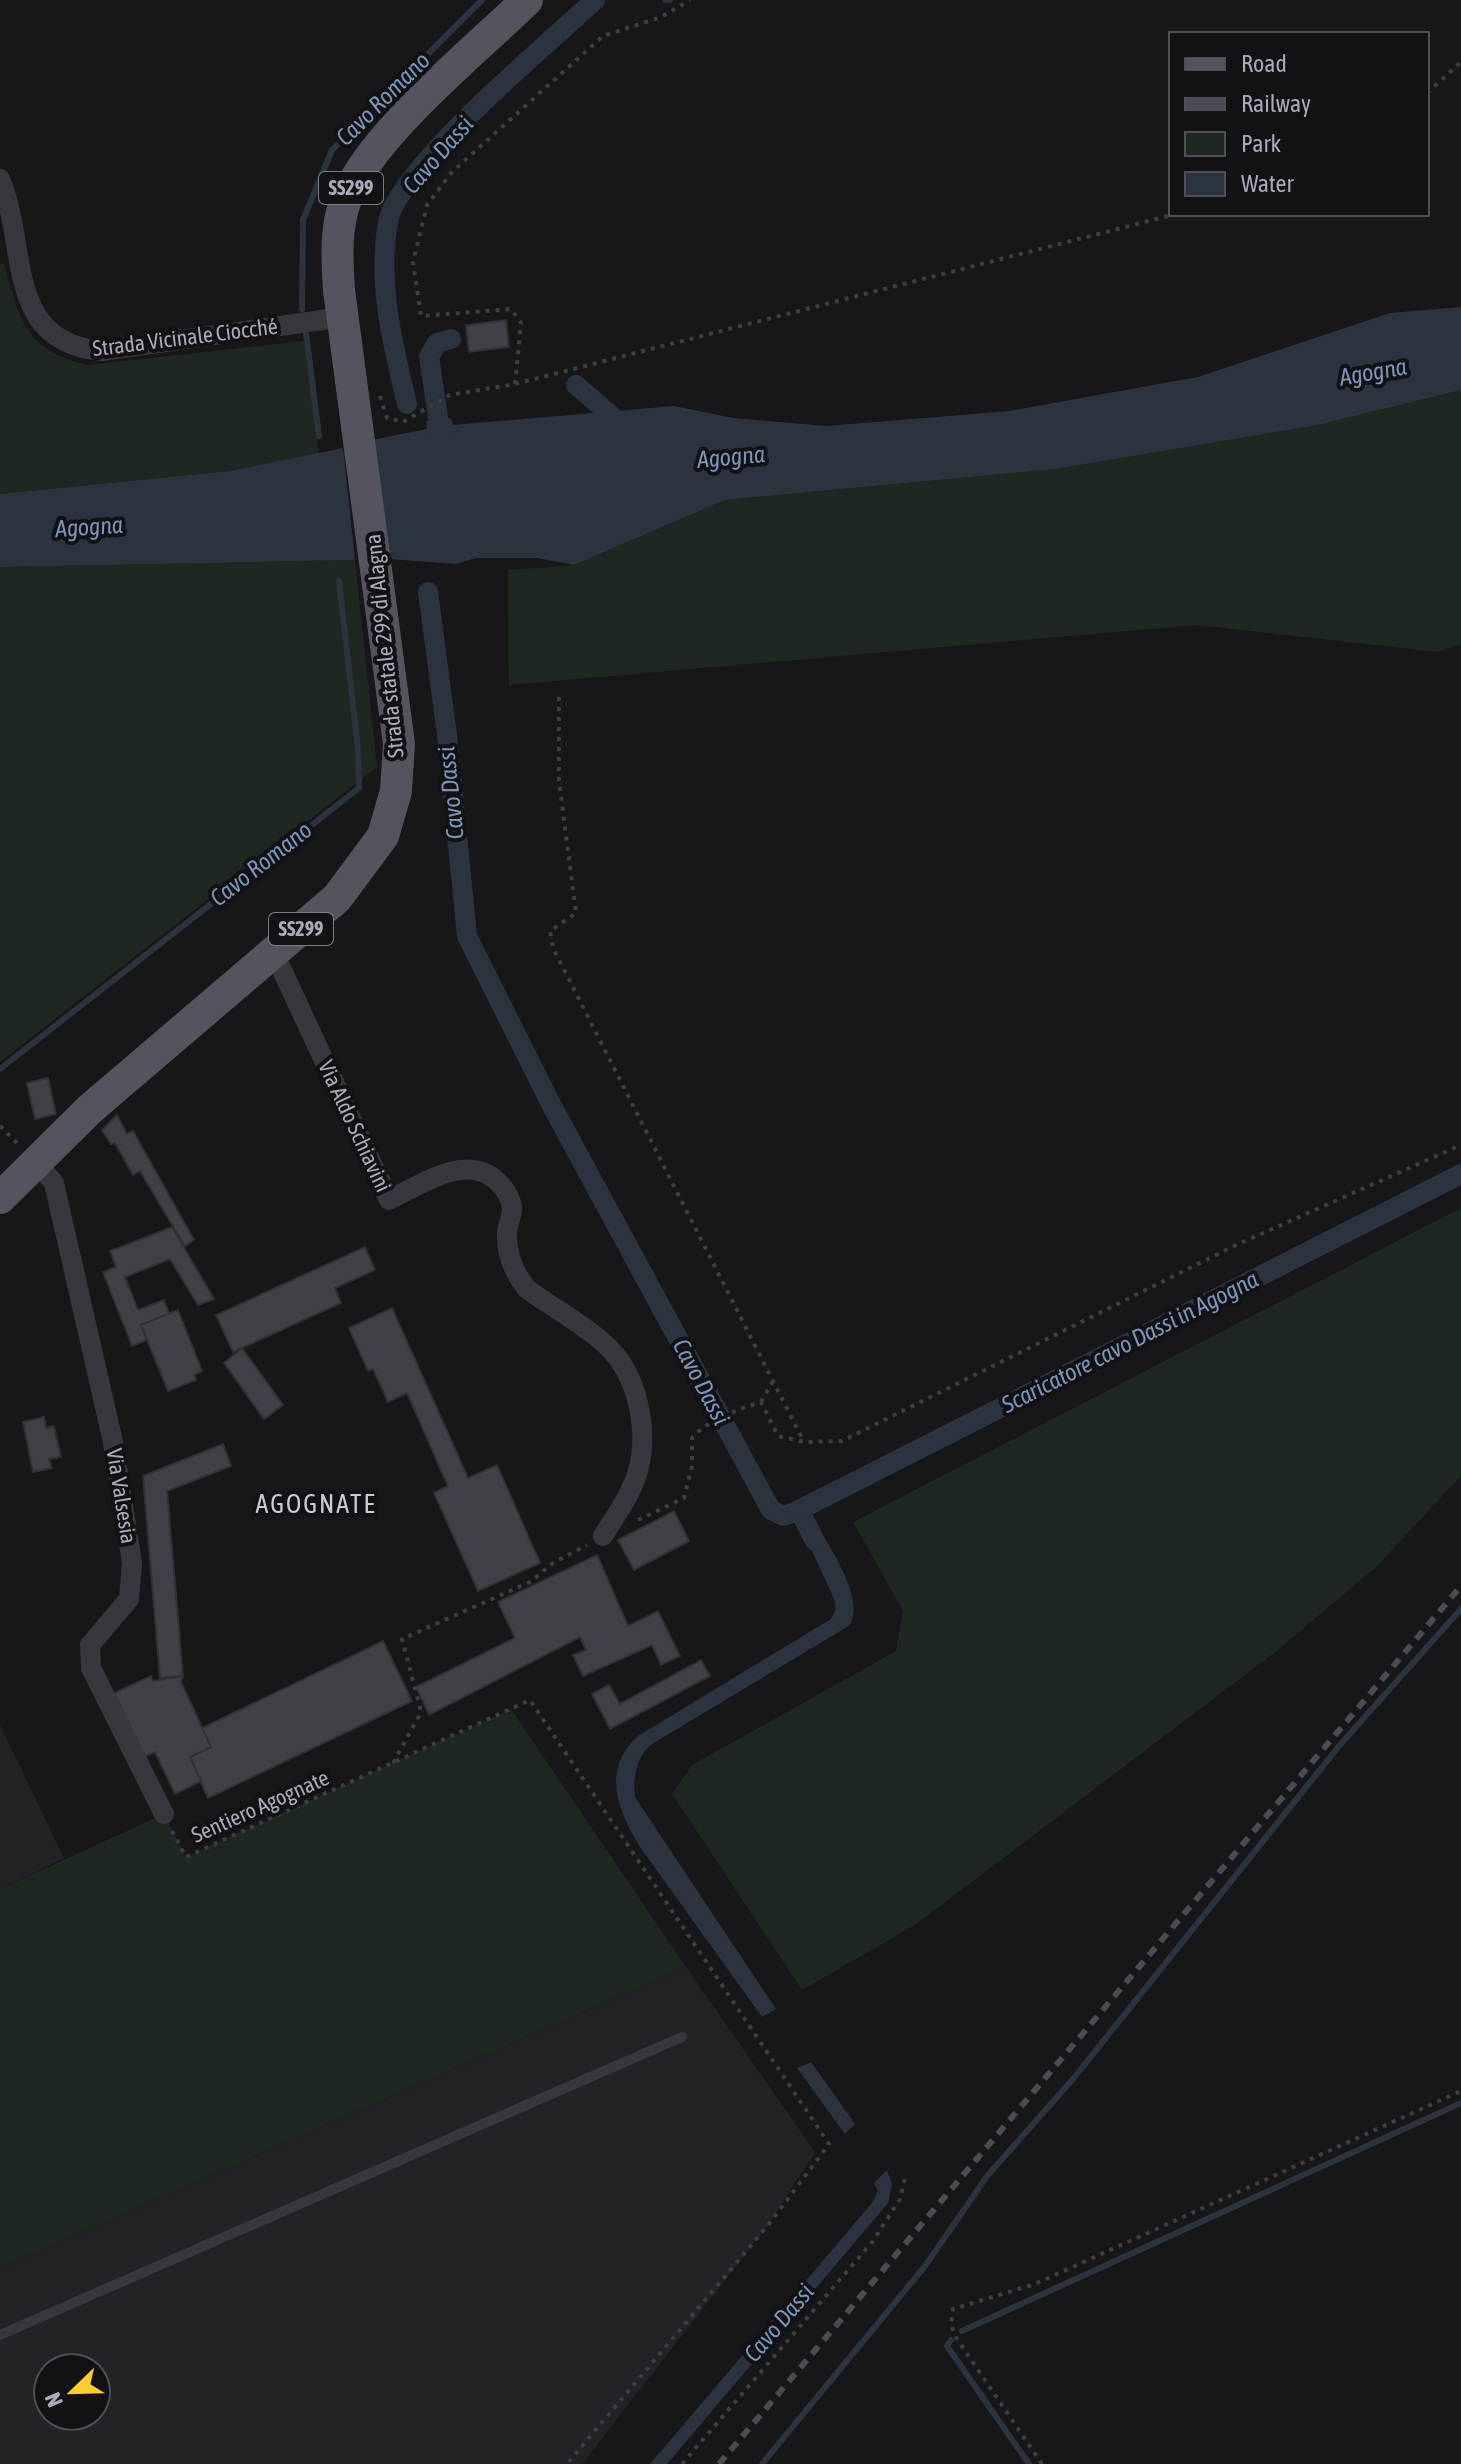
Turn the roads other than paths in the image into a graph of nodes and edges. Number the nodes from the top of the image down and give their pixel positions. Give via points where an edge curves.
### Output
1 (527, 0) edge
2 (0, 179) edge
3 (343, 317) junction
4 (274, 953) junction
5 (35, 1161) junction
6 (0, 1198) edge
7 (603, 1536) dead end
8 (164, 1814) road end
9 (682, 2037) dead end
10 (0, 2335) edge

1 - 3 main road, Strada statale 299 di Alagna / SS299 via 396,127 359,173 338,232
2 - 3 street, Strada Vicinale Ciocché via 34,313 73,348 102,351
3 - 4 main road, Strada statale 299 di Alagna / SS299 via 399,744 396,791 383,836 363,866 337,898
4 - 5 main road, Strada statale 299 di Alagna / SS299
4 - 7 street, Via Aldo Schiavini via 389,1200 449,1171 473,1169 490,1175 512,1207 508,1249 519,1279 621,1362 640,1412 638,1469
5 - 6 main road, Strada statale 299 di Alagna / SS299
5 - 8 street, Via Valsesia via 54,1183 113,1442 132,1563 129,1599 90,1645 91,1668
9 - 10 lane

